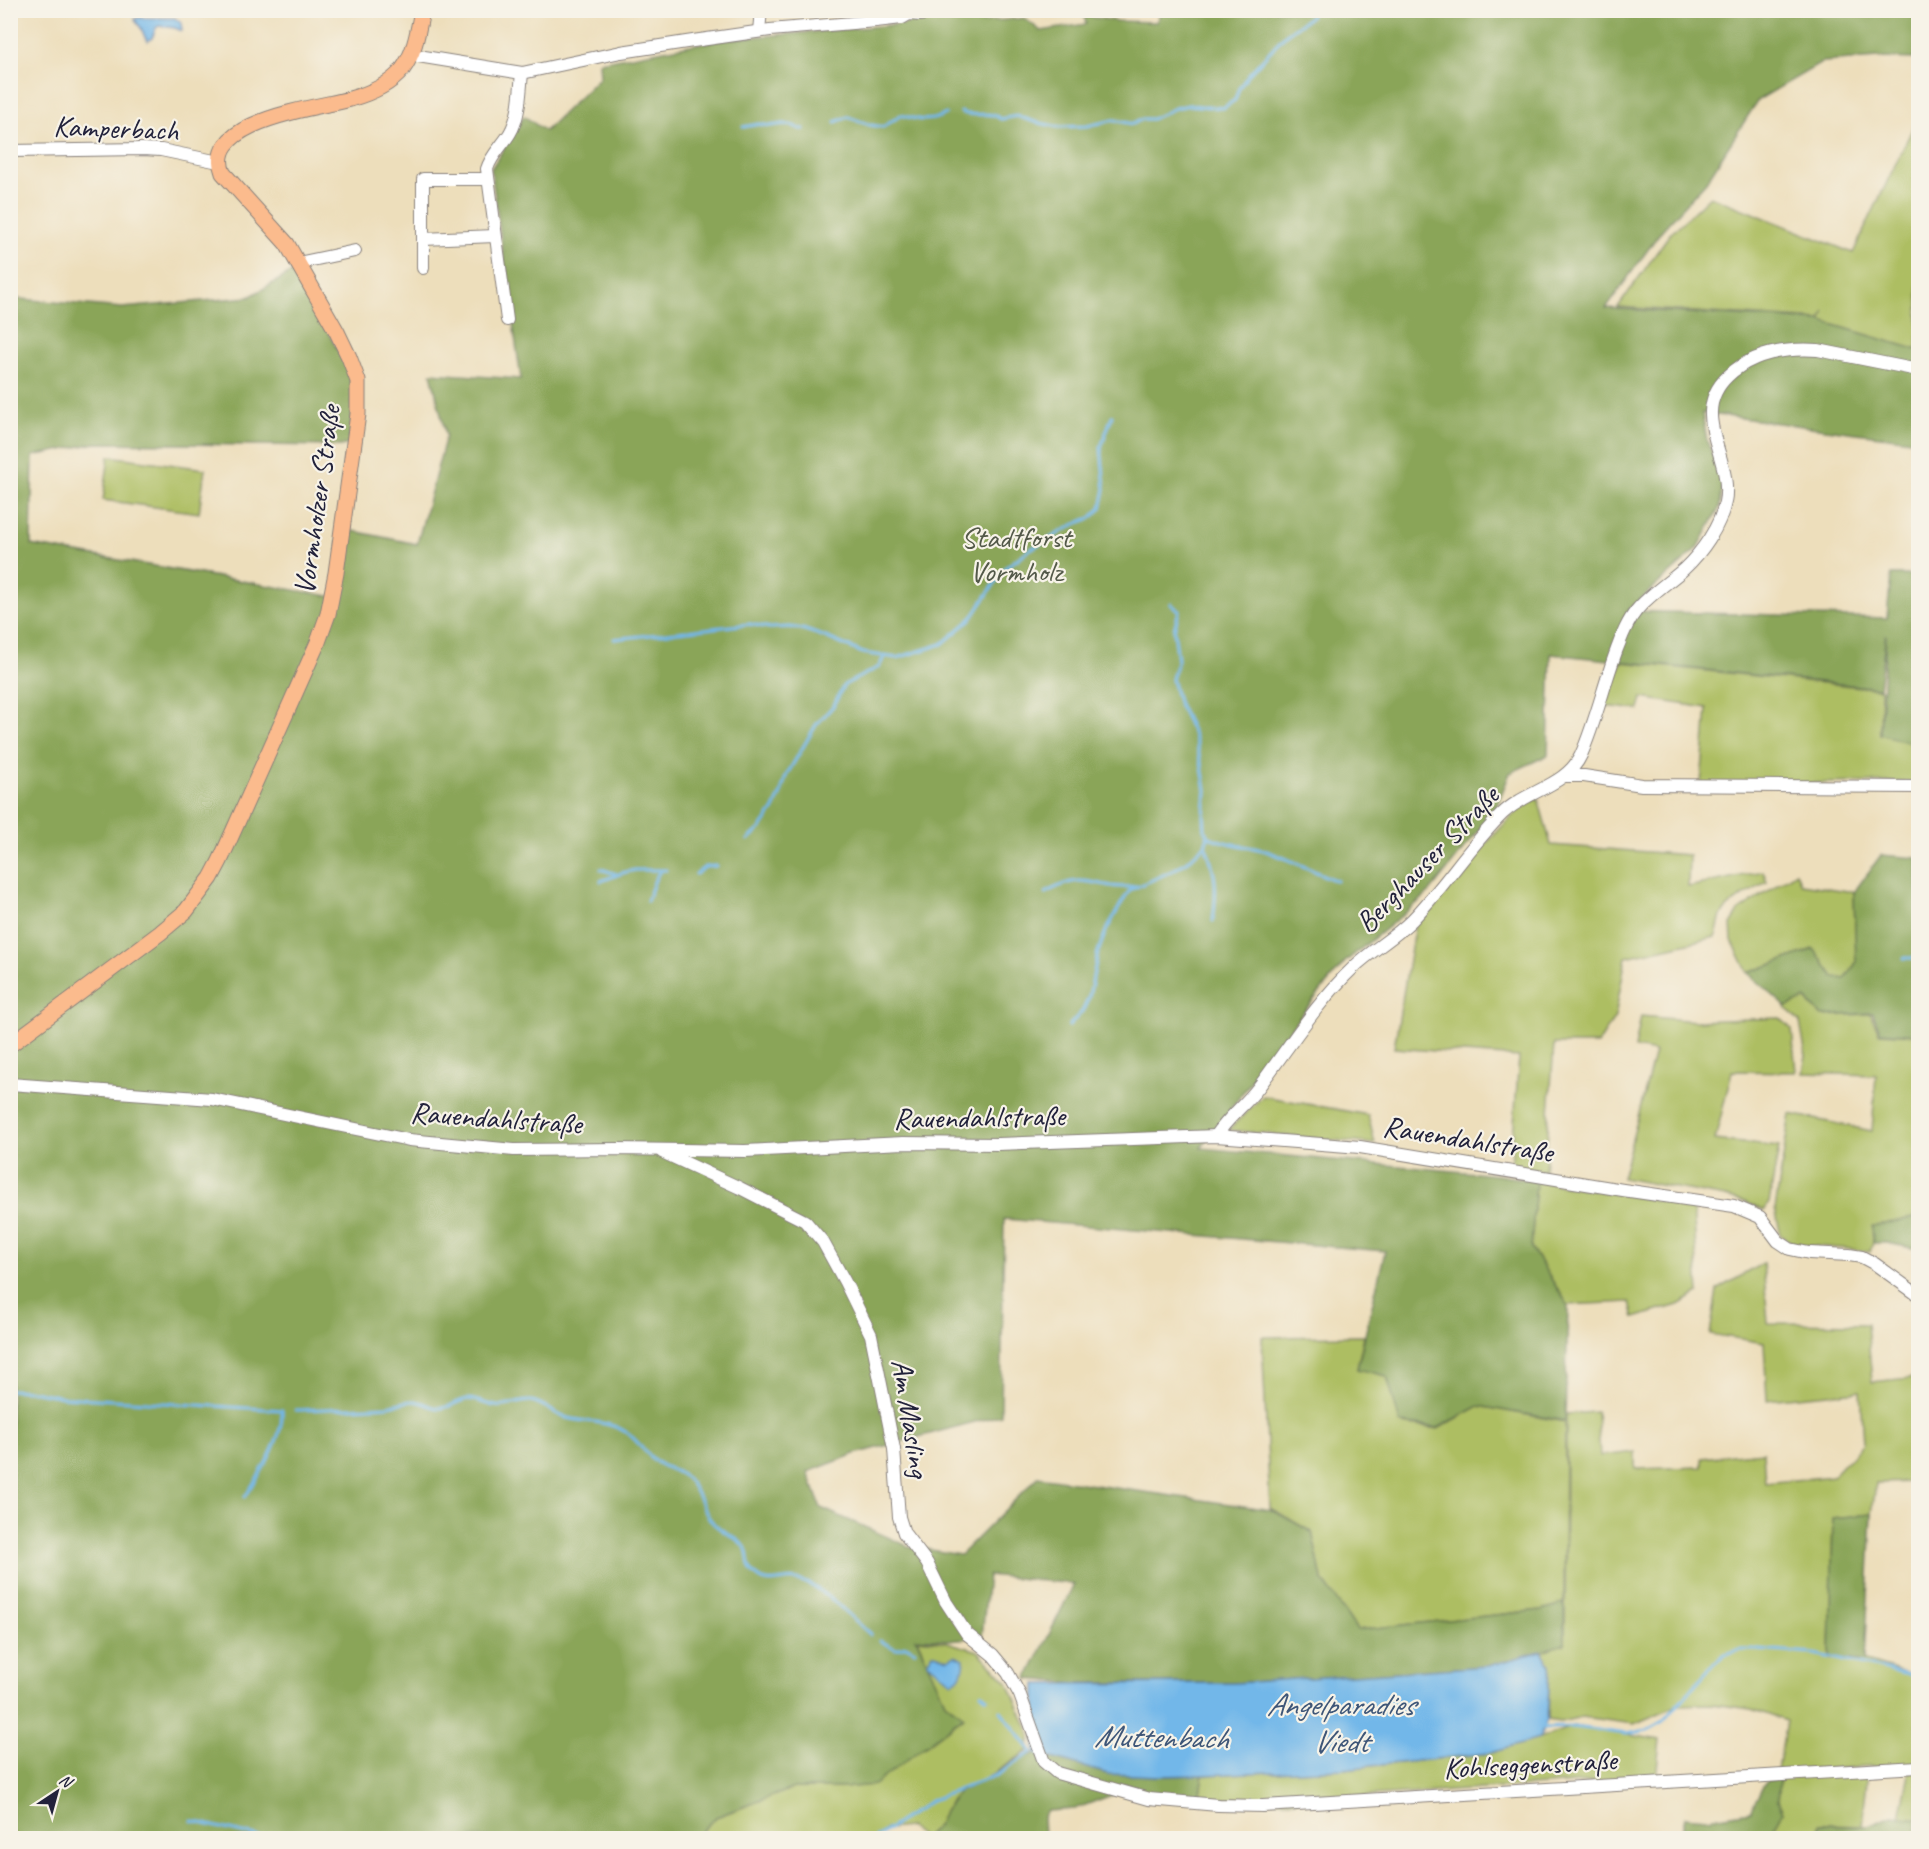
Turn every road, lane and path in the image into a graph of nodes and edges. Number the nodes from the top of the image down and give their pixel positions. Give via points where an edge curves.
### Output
1 (422, 10) edge
2 (761, 10) edge
3 (934, 10) edge
4 (909, 12) edge
5 (759, 31) junction
6 (411, 54) junction
7 (522, 73) junction
8 (10, 151) edge
9 (219, 162) junction
10 (488, 178) junction
11 (495, 236) junction
12 (423, 239) junction
13 (355, 251) dead end
14 (298, 263) junction
15 (423, 268) dead end
16 (507, 320) dead end
17 (1918, 370) edge
18 (1565, 776) junction
19 (1918, 787) edge
20 (10, 1045) edge
21 (10, 1084) edge
22 (1216, 1136) junction
23 (657, 1150) junction
24 (1918, 1295) edge
25 (1044, 1762) joint
26 (1918, 1767) edge

1 - 6 main road
2 - 5 street
3 - 4 street via 921,15
4 - 5 street via 902,18
5 - 7 street via 621,52
6 - 7 street
6 - 9 main road via 390,82 372,92 268,119 241,131 223,147
7 - 10 street via 515,123 489,163
8 - 9 street, Kamperbach via 143,149
9 - 14 main road, Vormholzer Straße via 223,173
10 - 11 street
10 - 12 street via 423,179
11 - 12 street
11 - 16 street
12 - 15 street
13 - 14 street
14 - 20 main road, Vormholzer Straße via 349,357 359,392 334,582 318,642 220,861 201,894 160,933
17 - 18 street, Berghauser Straße via 1806,350 1775,352 1728,376 1715,394 1710,421 1727,488 1719,519 1712,535 1686,568 1639,608 1624,630 1582,752
18 - 19 street via 1642,785
18 - 22 street, Berghauser Straße via 1521,798 1499,817 1412,920 1353,968 1317,1007 1257,1089
21 - 23 street, Rauendahlstraße via 212,1099 409,1140 457,1146
22 - 23 street, Rauendahlstraße via 745,1151
22 - 24 street, Rauendahlstraße via 1384,1150 1734,1206 1760,1217 1780,1243 1790,1249 1862,1257
23 - 25 street, Am Masling via 805,1221 823,1242 871,1335 894,1449 899,1517 904,1533 927,1563 967,1634 993,1655 1008,1674 1020,1695
25 - 26 street, Kohlseggenstraße via 1057,1773 1149,1799 1263,1806

